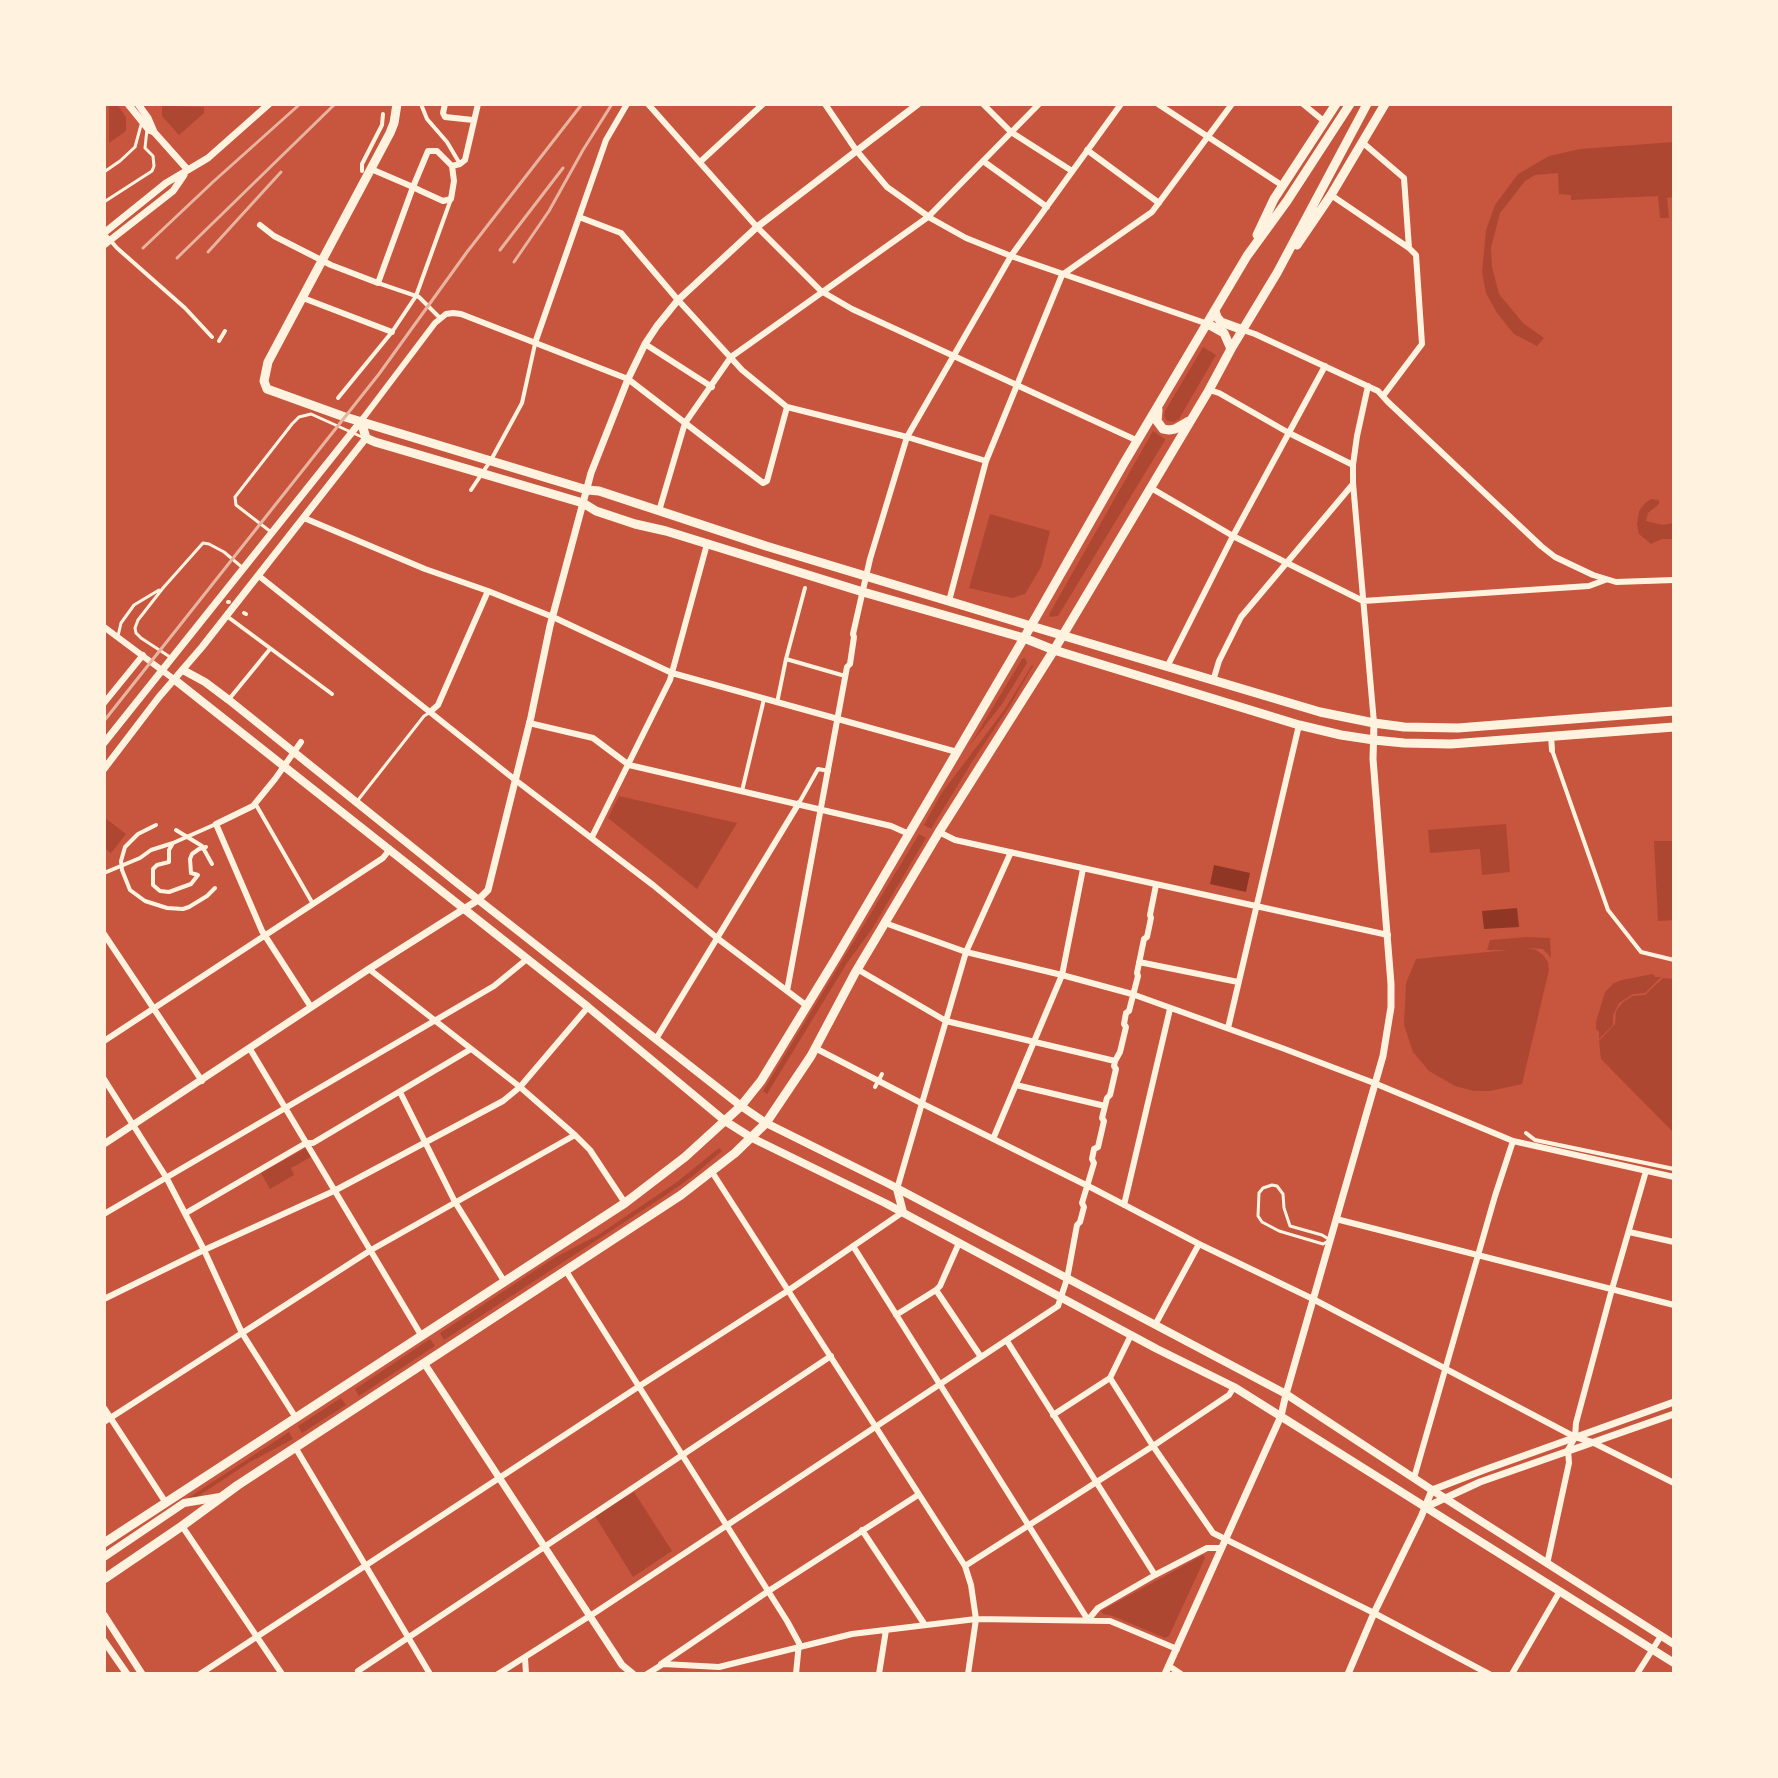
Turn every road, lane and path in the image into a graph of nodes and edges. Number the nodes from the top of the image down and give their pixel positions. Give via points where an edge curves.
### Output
1 (128, 104) edge
2 (138, 104) edge
3 (269, 104) edge
4 (397, 104) edge
5 (421, 104) edge
6 (445, 104) edge
7 (478, 104) edge
8 (627, 104) edge
9 (648, 104) edge
10 (763, 104) edge
11 (825, 104) edge
12 (918, 104) edge
13 (983, 104) edge
14 (1039, 104) edge
15 (1121, 104) edge
16 (1158, 104) edge
17 (1232, 104) edge
18 (1303, 104) edge
19 (1336, 104) edge
20 (1350, 104) edge
21 (1367, 104) edge
22 (1385, 104) edge
23 (383, 114) dead end
24 (473, 120) junction
25 (1325, 122) junction
26 (148, 124) junction
27 (1011, 132) junction
28 (1208, 137) junction
29 (1362, 142) junction
30 (856, 150) junction
31 (1087, 150) junction
32 (983, 161) junction
33 (700, 162) junction
34 (460, 164) junction
35 (452, 166) junction
36 (187, 169) junction
37 (367, 170) junction
38 (1072, 171) junction
39 (104, 172) edge
40 (1283, 186) junction
41 (413, 187) junction
42 (1331, 195) junction
43 (451, 199) junction
44 (104, 202) edge
45 (1159, 203) junction
46 (1047, 207) junction
47 (579, 217) junction
48 (928, 217) junction
49 (260, 225) dead end
50 (757, 227) junction
51 (104, 233) edge
52 (112, 246) edge
53 (1409, 248) junction
54 (1011, 256) junction
55 (1247, 256) junction
56 (323, 260) junction
57 (1277, 273) junction
58 (1062, 275) junction
59 (378, 283) junction
60 (821, 291) junction
61 (416, 296) junction
62 (303, 298) junction
63 (678, 300) junction
64 (1215, 311) junction
65 (440, 318) junction
66 (1208, 324) junction
67 (1243, 330) junction
68 (225, 331) dead end
69 (392, 332) junction
70 (212, 337) dead end
71 (219, 341) dead end
72 (535, 343) junction
73 (645, 344) junction
74 (1231, 349) junction
75 (954, 354) junction
76 (731, 357) junction
77 (1325, 366) junction
78 (628, 379) junction
79 (1017, 385) junction
80 (1368, 386) junction
81 (712, 387) junction
82 (1209, 390) junction
83 (1383, 396) junction
84 (338, 398) dead end
85 (1159, 406) junction
86 (787, 407) junction
87 (1192, 419) junction
88 (361, 421) junction
89 (685, 423) junction
90 (351, 432) junction
91 (1289, 433) junction
92 (907, 437) junction
93 (366, 438) junction
94 (1138, 441) junction
95 (491, 460) junction
96 (986, 461) junction
97 (1353, 465) junction
98 (481, 475) junction
99 (1353, 483) junction
100 (1151, 488) junction
101 (471, 490) dead end
102 (587, 490) junction
103 (583, 503) junction
104 (659, 511) junction
105 (304, 518) junction
106 (271, 532) junction
107 (1233, 536) junction
108 (749, 540) junction
109 (707, 544) junction
110 (745, 556) junction
111 (1287, 562) junction
112 (243, 568) junction
113 (259, 576) junction
114 (867, 576) junction
115 (1606, 579) junction
116 (1674, 580) edge
117 (163, 588) junction
118 (805, 588) dead end
119 (488, 591) junction
120 (863, 592) junction
121 (949, 601) junction
122 (1363, 601) junction
123 (226, 616) junction
124 (553, 617) junction
125 (1031, 626) junction
126 (104, 627) edge
127 (1063, 635) junction
128 (118, 637) junction
129 (1024, 638) junction
130 (270, 649) junction
131 (1054, 650) junction
132 (143, 655) junction
133 (172, 659) junction
134 (786, 659) junction
135 (1167, 667) junction
136 (183, 670) junction
137 (163, 671) junction
138 (672, 673) junction
139 (846, 676) junction
140 (175, 680) junction
141 (1213, 681) junction
142 (332, 694) dead end
143 (764, 699) junction
144 (229, 700) junction
145 (104, 703) edge
146 (777, 703) junction
147 (1674, 711) edge
148 (430, 712) junction
149 (838, 720) junction
150 (529, 723) junction
151 (1374, 723) junction
152 (1299, 725) junction
153 (1674, 727) edge
154 (1551, 736) junction
155 (1374, 740) junction
156 (301, 742) dead end
157 (104, 743) edge
158 (1552, 750) joint
159 (293, 752) junction
160 (957, 752) junction
161 (629, 765) junction
162 (283, 766) junction
163 (104, 769) edge
164 (829, 771) junction
165 (514, 779) junction
166 (742, 791) junction
167 (255, 803) junction
168 (356, 803) junction
169 (799, 803) junction
170 (822, 809) junction
171 (216, 824) junction
172 (156, 825) dead end
173 (176, 830) dead end
174 (939, 832) junction
175 (909, 834) junction
176 (592, 837) junction
177 (173, 843) junction
178 (206, 847) dead end
179 (390, 849) junction
180 (1011, 852) junction
181 (212, 864) dead end
182 (1083, 869) junction
183 (104, 873) edge
184 (1156, 885) junction
185 (215, 888) dead end
186 (478, 900) junction
187 (313, 904) junction
188 (1256, 907) junction
189 (464, 909) junction
190 (885, 923) junction
191 (104, 934) edge
192 (265, 935) junction
193 (1388, 935) junction
194 (717, 938) junction
195 (966, 952) junction
196 (527, 959) junction
197 (1674, 960) edge
198 (1139, 962) junction
199 (369, 969) junction
200 (857, 969) junction
201 (1062, 975) junction
202 (1238, 982) junction
203 (787, 991) junction
204 (1132, 994) junction
205 (807, 1006) junction
206 (311, 1007) junction
207 (588, 1007) junction
208 (154, 1008) junction
209 (1170, 1009) junction
210 (434, 1021) junction
211 (946, 1021) junction
212 (1228, 1028) junction
213 (656, 1039) junction
214 (104, 1041) edge
215 (1035, 1041) junction
216 (815, 1048) junction
217 (250, 1049) junction
218 (471, 1049) junction
219 (1115, 1061) junction
220 (882, 1074) dead end
221 (104, 1079) edge
222 (202, 1081) junction
223 (1374, 1083) junction
224 (1016, 1085) junction
225 (520, 1087) junction
226 (875, 1087) dead end
227 (400, 1092) junction
228 (923, 1104) junction
229 (741, 1106) junction
230 (1105, 1106) junction
231 (284, 1108) junction
232 (725, 1121) junction
233 (766, 1123) junction
234 (133, 1125) junction
235 (1526, 1133) dead end
236 (575, 1135) junction
237 (752, 1138) junction
238 (993, 1139) junction
239 (1513, 1141) junction
240 (426, 1142) junction
241 (306, 1143) junction
242 (104, 1144) edge
243 (1674, 1169) edge
244 (1646, 1171) junction
245 (712, 1172) junction
246 (166, 1177) junction
247 (1674, 1177) edge
248 (1088, 1186) junction
249 (897, 1189) junction
250 (334, 1191) junction
251 (455, 1202) junction
252 (625, 1203) junction
253 (1124, 1205) junction
254 (903, 1212) junction
255 (186, 1213) junction
256 (104, 1214) edge
257 (1336, 1219) junction
258 (1629, 1232) junction
259 (1330, 1240) junction
260 (1674, 1242) edge
261 (959, 1243) junction
262 (1199, 1244) junction
263 (853, 1246) junction
264 (204, 1250) junction
265 (371, 1250) junction
266 (1478, 1254) junction
267 (566, 1271) junction
268 (1067, 1279) junction
269 (504, 1281) junction
270 (1612, 1289) junction
271 (789, 1290) junction
272 (936, 1290) junction
273 (1062, 1298) junction
274 (104, 1299) edge
275 (1313, 1299) junction
276 (1674, 1305) edge
277 (896, 1315) junction
278 (1155, 1325) junction
279 (242, 1333) junction
280 (421, 1335) junction
281 (1131, 1335) junction
282 (1007, 1341) junction
283 (1146, 1343) junction
284 (831, 1356) junction
285 (981, 1357) junction
286 (424, 1363) junction
287 (1241, 1370) junction
288 (1445, 1370) junction
289 (1110, 1378) junction
290 (940, 1385) junction
291 (638, 1387) junction
292 (1234, 1387) junction
293 (1286, 1394) junction
294 (1674, 1402) edge
295 (104, 1408) edge
296 (1053, 1415) junction
297 (1670, 1415) edge
298 (1281, 1416) junction
299 (296, 1418) junction
300 (107, 1420) edge
301 (1331, 1424) junction
302 (1674, 1424) edge
303 (875, 1427) junction
304 (1575, 1437) junction
305 (1321, 1440) junction
306 (1592, 1442) junction
307 (1153, 1446) junction
308 (295, 1447) junction
309 (1568, 1450) junction
310 (682, 1456) junction
311 (500, 1478) junction
312 (1414, 1478) junction
313 (1674, 1483) edge
314 (1096, 1484) junction
315 (1432, 1490) junction
316 (918, 1495) junction
317 (220, 1497) junction
318 (1445, 1498) junction
319 (166, 1503) junction
320 (1426, 1507) junction
321 (182, 1526) junction
322 (726, 1526) junction
323 (1029, 1526) junction
324 (862, 1530) junction
325 (1225, 1540) junction
326 (104, 1543) edge
327 (545, 1547) junction
328 (1221, 1548) junction
329 (104, 1557) edge
330 (1547, 1564) junction
331 (366, 1566) junction
332 (965, 1566) junction
333 (1155, 1575) junction
334 (1538, 1577) junction
335 (1568, 1577) junction
336 (104, 1579) edge
337 (1560, 1591) junction
338 (767, 1592) junction
339 (1374, 1613) junction
340 (104, 1615) edge
341 (590, 1616) junction
342 (976, 1619) junction
343 (1088, 1620) junction
344 (925, 1625) junction
345 (886, 1630) junction
346 (256, 1636) junction
347 (1661, 1636) junction
348 (408, 1637) junction
349 (104, 1641) edge
350 (1674, 1644) edge
351 (800, 1648) junction
352 (1177, 1649) junction
353 (1652, 1650) junction
354 (525, 1658) junction
355 (1674, 1663) edge
356 (657, 1666) junction
357 (1167, 1670) edge
358 (358, 1671) dead end
359 (127, 1674) edge
360 (142, 1674) edge
361 (200, 1674) edge
362 (282, 1674) edge
363 (430, 1674) edge
364 (498, 1674) edge
365 (526, 1674) edge
366 (633, 1674) edge
367 (647, 1674) edge
368 (796, 1674) edge
369 (879, 1674) edge
370 (968, 1674) edge
371 (1181, 1674) edge
372 (1348, 1674) edge
373 (1489, 1674) edge
374 (1512, 1674) edge
375 (1637, 1674) edge

1 - 26 street
2 - 26 street
3 - 36 street via 208,158
4 - 37 main road via 394,123
5 - 34 street
6 - 24 street via 445,117
7 - 24 street
8 - 47 street via 606,140
9 - 33 street
10 - 33 street
11 - 30 street
12 - 30 street
13 - 27 street
14 - 27 street
15 - 31 street
16 - 28 street
17 - 28 street
18 - 25 street
19 - 25 main road
20 - 55 main road
21 - 57 main road
22 - 29 main road
23 - 37 street via 362,164
24 - 34 street
25 - 40 main road
26 - 36 street
26 - 39 lane via 135,147
26 - 44 lane via 145,148 153,156 152,171
27 - 32 street
27 - 38 street
28 - 40 street
28 - 45 street
29 - 42 main road
29 - 53 street via 1404,178
30 - 48 street via 887,187
30 - 50 street
31 - 38 street
31 - 45 street
32 - 46 street
32 - 48 street
33 - 50 street
34 - 35 street
35 - 41 street via 437,151 428,151
35 - 43 street
36 - 51 street
36 - 52 street via 173,191
37 - 41 street
37 - 56 main road
38 - 46 street
40 - 55 main road
41 - 43 street via 443,201
41 - 59 street
42 - 53 street
42 - 57 main road
43 - 61 street
45 - 58 street
46 - 54 street
47 - 63 street via 621,233
47 - 72 street
48 - 54 street
48 - 60 street
49 - 56 street
50 - 60 street
50 - 63 street
51 - 52 street
52 - 70 street
53 - 83 street via 1416,255 1422,344
54 - 58 street
54 - 75 street
55 - 64 main road
56 - 59 street
56 - 62 main road
57 - 67 main road
58 - 66 street
58 - 79 street
59 - 61 street
60 - 75 street
60 - 76 street
61 - 65 street
61 - 69 street
62 - 69 street
62 - 88 main road via 268,362 265,385 271,392
63 - 73 street
63 - 76 street
64 - 66 main road
64 - 67 main road via 1221,322
65 - 72 street via 461,314
65 - 88 street
66 - 74 main road via 1224,333
66 - 85 main road
67 - 74 main road
67 - 77 street
68 - 71 street
69 - 84 street
72 - 78 street
72 - 95 street via 522,403
73 - 78 street
73 - 81 street
74 - 82 main road
75 - 79 street
75 - 92 street
76 - 81 street
76 - 86 street
77 - 80 street
77 - 91 street
78 - 89 street
78 - 102 street
79 - 94 street
79 - 96 street
80 - 83 street
80 - 97 street
81 - 89 street
82 - 87 main road
82 - 91 street
83 - 115 street via 1541,546
85 - 87 main road via 1157,421 1163,429
85 - 94 main road
86 - 89 street via 763,483
86 - 92 street
87 - 100 main road
88 - 90 street
88 - 93 main road
88 - 95 main road
89 - 104 street
90 - 93 lane
90 - 106 street
90 - 106 lane via 311,414 292,424 235,497 236,505
91 - 97 street
91 - 107 street
92 - 96 street
92 - 114 street
93 - 98 main road
93 - 105 street
94 - 125 main road
95 - 98 street
95 - 102 main road
96 - 121 street
97 - 99 street
98 - 101 street
98 - 103 main road
99 - 111 street
99 - 122 street
100 - 107 street
100 - 127 main road
102 - 103 street
102 - 104 main road
103 - 109 main road
103 - 124 street
104 - 108 main road
105 - 113 street
105 - 119 street
106 - 112 street
107 - 111 street
107 - 135 street
108 - 110 street
108 - 114 main road
109 - 110 main road
109 - 138 street
110 - 120 main road
111 - 122 street
111 - 141 street via 1241,617
112 - 117 lane via 203,543
112 - 133 street
113 - 123 street
113 - 148 street
114 - 120 street
114 - 121 main road
115 - 116 street
115 - 122 street via 1583,587
117 - 128 lane via 134,605
117 - 133 lane via 135,628
118 - 134 street
119 - 124 street
119 - 148 street via 438,705
120 - 129 main road
120 - 139 street
121 - 125 main road
122 - 151 street
123 - 130 street
123 - 136 street
124 - 138 street
124 - 150 street
125 - 127 main road
125 - 129 main road
126 - 128 street
127 - 131 main road
127 - 135 main road
128 - 132 street
129 - 131 main road
129 - 160 main road
130 - 142 street
130 - 144 street
131 - 152 main road
131 - 174 main road
132 - 137 street
132 - 145 street
133 - 136 street
133 - 137 street
134 - 139 street
134 - 146 street
135 - 141 main road
136 - 140 street
136 - 144 main road
137 - 140 street
137 - 157 street
138 - 143 street
138 - 161 street
139 - 149 street
140 - 162 main road
140 - 163 street
141 - 151 main road
143 - 146 street
143 - 166 street
144 - 159 main road
146 - 149 street
147 - 151 main road via 1458,728
148 - 165 street
148 - 168 lane
149 - 160 street
149 - 164 street
150 - 161 street via 593,738
150 - 165 street
151 - 155 street
152 - 155 main road
152 - 188 street
153 - 154 main road
154 - 155 main road via 1451,744
154 - 158 street
155 - 193 street
156 - 159 street
158 - 197 street via 1608,910 1641,952
159 - 162 street
159 - 168 main road
160 - 175 main road
161 - 166 street
161 - 176 street
162 - 167 street
162 - 179 main road
164 - 169 street via 818,769
164 - 170 street
165 - 176 street
165 - 186 street via 488,890
166 - 169 street
167 - 171 street
167 - 187 street
168 - 186 main road
169 - 170 street
169 - 194 street
170 - 175 street
170 - 203 street
171 - 177 street
171 - 192 street
172 - 185 street via 125,847 121,861 130,890 168,908 189,907
173 - 181 street via 202,846
174 - 180 street
174 - 190 main road
175 - 205 main road
176 - 194 street
177 - 178 street via 169,862 153,869 153,885 160,891 191,884 198,875 191,873 192,854
177 - 183 street
179 - 187 street
179 - 189 main road
180 - 182 street
180 - 195 street
182 - 184 street
182 - 201 street
184 - 188 street
184 - 198 street
186 - 189 street
186 - 213 main road
187 - 192 street
188 - 193 street
188 - 202 street
189 - 196 main road
189 - 199 street
190 - 195 street
190 - 200 main road
191 - 208 street
192 - 206 street
192 - 208 street
193 - 223 street via 1391,1007
194 - 203 street
194 - 213 street
195 - 201 street
195 - 211 street
196 - 207 main road
196 - 210 street via 494,986
198 - 202 street
198 - 204 street
199 - 206 street
199 - 210 street
200 - 211 street
200 - 216 main road
201 - 204 street
201 - 215 street
202 - 212 street
203 - 205 street
204 - 209 street
204 - 219 street
205 - 229 main road
206 - 217 street
207 - 225 street
207 - 232 main road
208 - 214 street
208 - 222 street
209 - 212 street
209 - 253 street
210 - 218 street
210 - 231 street
211 - 215 street
211 - 228 street
212 - 223 street
213 - 229 main road
215 - 219 street
215 - 224 street
216 - 228 street
216 - 233 main road
217 - 222 street
217 - 231 street
218 - 225 street
218 - 227 street
219 - 230 street
220 - 226 street
221 - 234 street
222 - 234 street
223 - 239 street
223 - 257 street
224 - 230 street
224 - 238 street
225 - 236 street
225 - 240 street
227 - 240 street
227 - 241 street
228 - 238 street
228 - 249 street
229 - 232 main road
229 - 233 main road
230 - 248 street
231 - 241 street
231 - 246 street
232 - 237 main road
232 - 252 main road
233 - 237 main road
233 - 249 main road
234 - 242 street
234 - 246 street
235 - 243 street via 1535,1140
236 - 251 street
236 - 252 street
237 - 245 main road
237 - 254 main road
238 - 248 street
239 - 244 street
239 - 266 street
240 - 250 street
240 - 251 street
241 - 250 street
241 - 255 street
244 - 247 street
244 - 258 street
245 - 267 main road
245 - 271 street
246 - 255 street
246 - 256 street
248 - 253 street
248 - 268 street
249 - 254 main road
249 - 268 main road
250 - 264 street
250 - 265 street
251 - 265 street
251 - 269 street
252 - 269 main road
253 - 262 street
254 - 261 main road
254 - 263 street
255 - 264 street
257 - 259 street
257 - 266 street
258 - 260 street
258 - 270 street
259 - 259 lane via 1323,1244 1264,1225 1258,1216 1260,1191 1277,1186 1290,1226
259 - 275 street
261 - 272 street
261 - 273 main road
262 - 275 street
262 - 278 street
263 - 271 street
263 - 277 street
264 - 274 street
264 - 279 street
265 - 279 street
265 - 280 street
266 - 270 street
266 - 288 street
267 - 286 main road
267 - 291 street
268 - 273 street
268 - 278 main road
269 - 280 main road
270 - 276 street
270 - 304 street
271 - 284 street
271 - 291 street
272 - 277 street
272 - 285 street
273 - 281 main road
273 - 282 street
275 - 288 street
275 - 293 street
277 - 290 street
278 - 283 main road
278 - 287 main road
279 - 299 street
279 - 300 street
280 - 299 main road
281 - 283 main road
281 - 289 street
282 - 285 street
282 - 296 street
283 - 292 main road
284 - 303 street
284 - 310 street
285 - 290 street
286 - 308 main road
286 - 311 street
287 - 292 main road
287 - 293 main road
288 - 304 street
288 - 312 street
289 - 296 street
289 - 307 street
290 - 303 street
290 - 323 street
291 - 310 street
291 - 311 street
292 - 298 main road
292 - 307 street
293 - 298 street
293 - 301 main road
294 - 304 street
295 - 300 street
296 - 314 street
297 - 302 street
297 - 306 street
298 - 305 main road
298 - 325 street
299 - 319 main road
300 - 319 street
301 - 305 main road
301 - 312 main road
303 - 316 street
303 - 322 street
304 - 306 street
304 - 309 street
304 - 315 street
305 - 320 main road
306 - 309 street
306 - 313 street
307 - 314 street
307 - 325 street via 1213,1533
308 - 317 main road
308 - 331 street
309 - 318 street
309 - 330 street
310 - 322 street
310 - 327 street
311 - 327 street
311 - 331 street
312 - 315 main road
314 - 323 street
314 - 333 street
315 - 318 main road
315 - 320 street
316 - 324 street
316 - 332 street
317 - 321 main road
317 - 329 main road via 184,1503
318 - 320 street
318 - 330 main road
319 - 326 main road
320 - 334 main road
320 - 339 street
321 - 336 main road
321 - 346 street
322 - 338 street
322 - 341 street
323 - 332 street
323 - 343 street
324 - 338 street
324 - 344 street
325 - 328 street
325 - 339 street
327 - 341 street
327 - 348 street
328 - 333 street via 1207,1548
328 - 352 street
330 - 334 main road
330 - 335 main road
331 - 346 street
331 - 348 street
332 - 342 street
333 - 343 street via 1098,1608
334 - 337 main road
335 - 337 main road
335 - 347 main road
337 - 353 main road
337 - 374 street
338 - 351 street
338 - 356 street
339 - 372 street
339 - 373 street
340 - 360 street
341 - 354 street
341 - 366 street
342 - 343 street
342 - 344 street
342 - 370 street
343 - 352 street via 1110,1621
344 - 345 street
345 - 351 street
345 - 369 street
346 - 361 street
346 - 362 street
347 - 350 main road
347 - 353 street
348 - 358 street
348 - 363 street
349 - 359 street
351 - 356 street via 719,1667
351 - 368 street
352 - 357 street
353 - 355 main road
353 - 375 street
354 - 364 street
354 - 365 street
356 - 367 street
357 - 371 street

